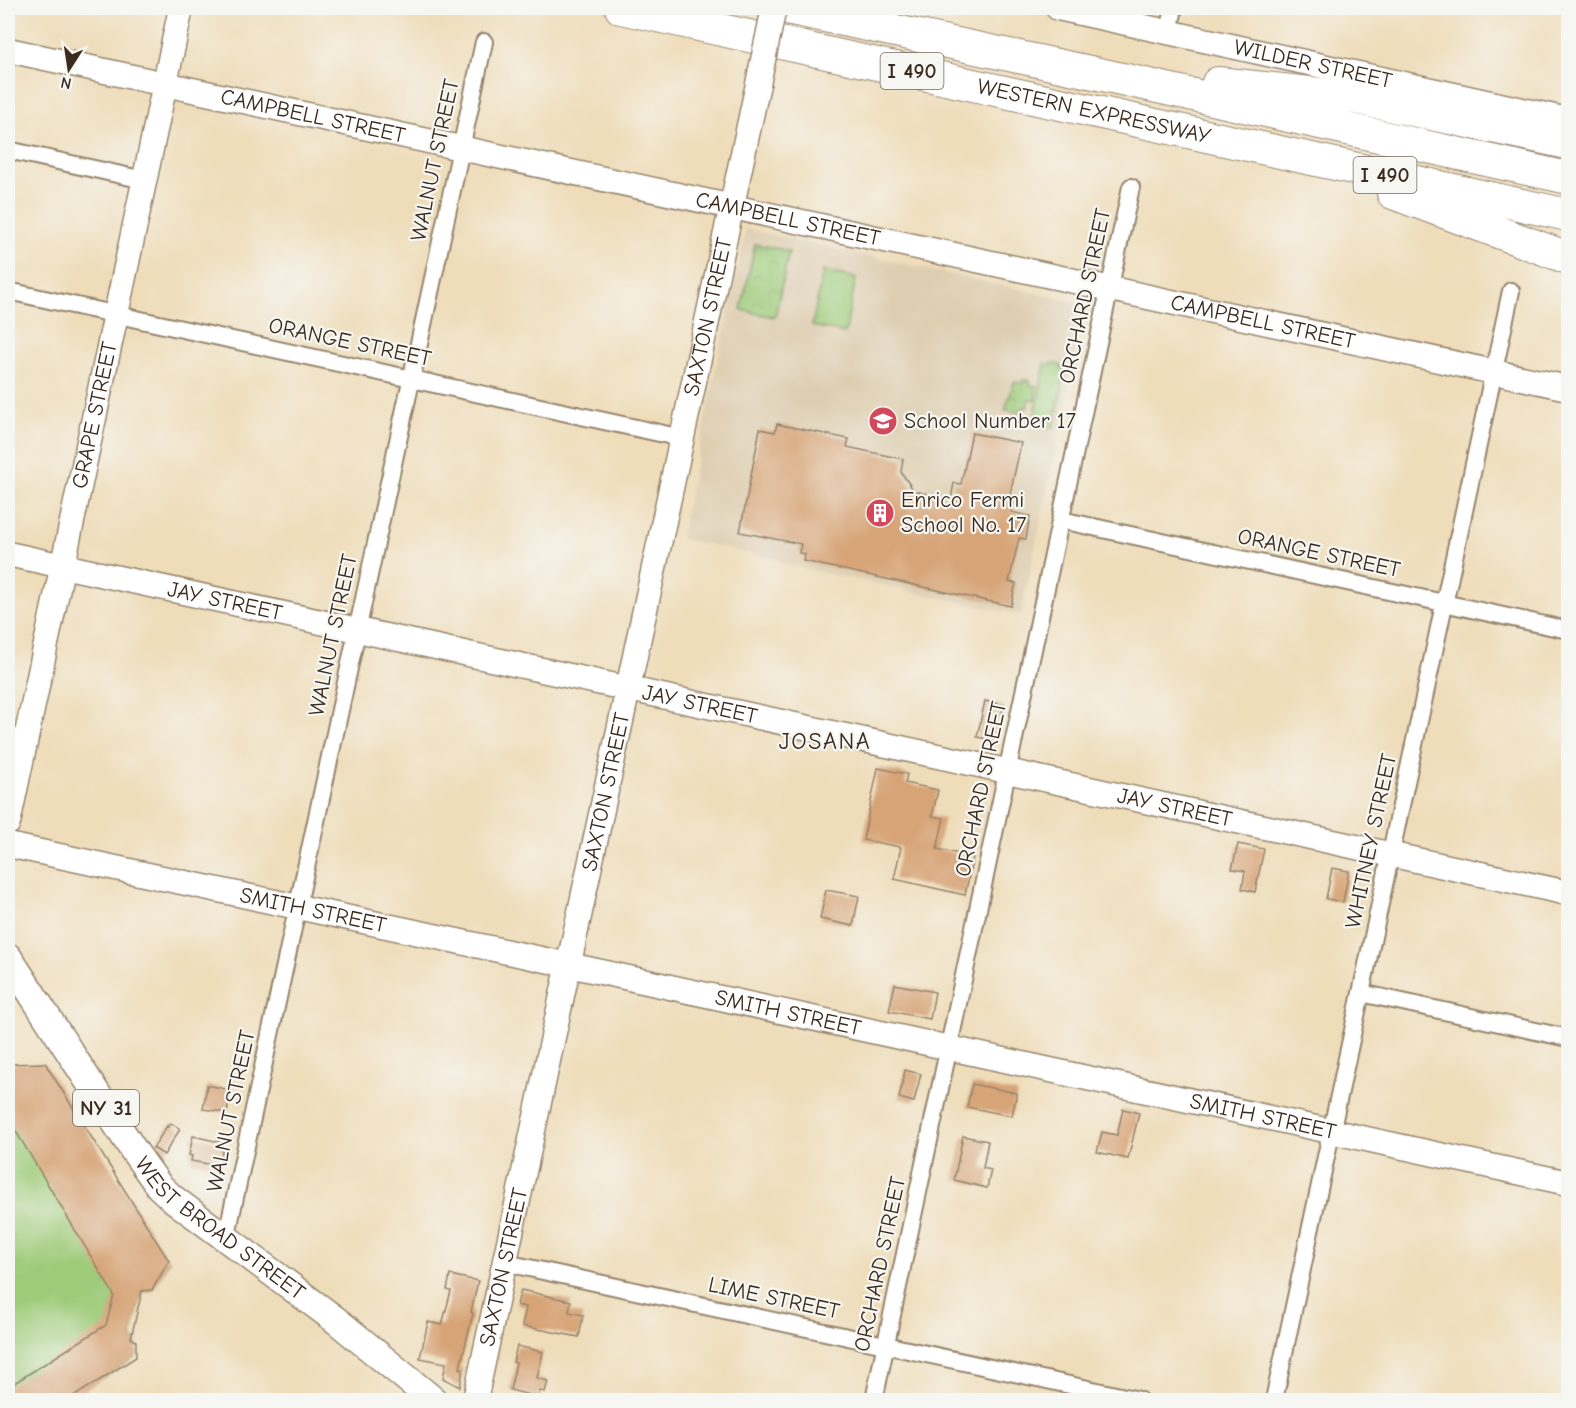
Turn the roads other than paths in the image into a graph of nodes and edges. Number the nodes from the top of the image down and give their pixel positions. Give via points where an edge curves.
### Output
1 (621, 8) edge
2 (774, 8) edge
3 (787, 8) edge
4 (1058, 8) edge
5 (1174, 8) edge
6 (180, 12) edge
7 (1169, 32) junction
8 (484, 42) dead end
9 (8, 50) edge
10 (1099, 74) junction
11 (165, 83) junction
12 (1569, 120) edge
13 (1203, 135) junction
14 (1569, 143) edge
15 (461, 147) junction
16 (8, 150) edge
17 (1569, 178) edge
18 (144, 180) junction
19 (1131, 187) dead end
20 (732, 206) junction
21 (1569, 214) edge
22 (1569, 258) edge
23 (1110, 288) junction
24 (8, 291) edge
25 (1511, 291) dead end
26 (116, 314) junction
27 (1494, 371) junction
28 (411, 378) junction
29 (1569, 388) edge
30 (682, 438) junction
31 (1061, 520) junction
32 (8, 554) edge
33 (62, 566) junction
34 (1444, 603) junction
35 (357, 630) junction
36 (1569, 630) edge
37 (628, 689) junction
38 (1008, 771) junction
39 (8, 823) edge
40 (8, 845) edge
41 (1391, 854) junction
42 (1569, 893) edge
43 (298, 906) junction
44 (8, 957) edge
45 (569, 965) junction
46 (1361, 993) junction
47 (1569, 1038) edge
48 (949, 1048) junction
49 (1331, 1133) junction
50 (1569, 1183) edge
51 (226, 1239) junction
52 (506, 1263) junction
53 (886, 1346) junction
54 (433, 1401) edge
55 (475, 1401) edge
56 (874, 1401) edge
57 (1139, 1401) edge
58 (1274, 1401) edge

1 - 13 highway, WESTERN EXPRESSWAY / I 490
2 - 20 street, SAXTON STREET, bridge
3 - 10 highway, WESTERN EXPRESSWAY / I 490
4 - 7 street, WILDER STREET
5 - 7 street
6 - 11 street, GRAPE STREET
7 - 12 street, WILDER STREET
8 - 15 street, WALNUT STREET
9 - 11 street, CAMPBELL STREET
10 - 14 highway via 1172,76 1334,94
10 - 17 highway, WESTERN EXPRESSWAY / I 490
11 - 15 street, CAMPBELL STREET
11 - 18 street, GRAPE STREET
13 - 21 highway, WESTERN EXPRESSWAY / I 490
13 - 22 highway via 1381,189
15 - 20 street, CAMPBELL STREET
15 - 28 street, WALNUT STREET
16 - 18 street
18 - 26 street, GRAPE STREET
19 - 23 street, ORCHARD STREET
20 - 23 street, CAMPBELL STREET
20 - 30 street, SAXTON STREET
23 - 27 street, CAMPBELL STREET
23 - 31 street, ORCHARD STREET
24 - 26 street, ORANGE STREET
25 - 27 street, WHITNEY STREET
26 - 28 street, ORANGE STREET
26 - 33 street, GRAPE STREET
27 - 29 street, CAMPBELL STREET
27 - 34 street, WHITNEY STREET
28 - 30 street, ORANGE STREET
28 - 35 street, WALNUT STREET
30 - 37 street, SAXTON STREET
31 - 34 street, ORANGE STREET
31 - 38 street, ORCHARD STREET
32 - 33 street, JAY STREET
33 - 35 street, JAY STREET
33 - 39 street, GRAPE STREET
34 - 36 street, ORANGE STREET
34 - 41 street, WHITNEY STREET
35 - 37 street, JAY STREET
35 - 43 street, WALNUT STREET
37 - 38 street, JAY STREET
37 - 45 street, SAXTON STREET
38 - 41 street, JAY STREET
38 - 48 street, ORCHARD STREET
40 - 43 street, SMITH STREET
41 - 42 street, JAY STREET
41 - 46 street, WHITNEY STREET
43 - 45 street, SMITH STREET
43 - 51 street, WALNUT STREET
44 - 51 main road, WEST BROAD STREET / NY 31 via 153,1178 172,1198
45 - 48 street, SMITH STREET
45 - 52 street, SAXTON STREET
46 - 47 street
46 - 49 street, WHITNEY STREET
48 - 49 street, SMITH STREET
48 - 53 street, ORCHARD STREET
49 - 50 street, SMITH STREET
49 - 58 street, WHITNEY STREET
51 - 54 main road, WEST BROAD STREET / NY 31 via 337,1322
52 - 53 street, LIME STREET
52 - 55 street, SAXTON STREET
53 - 56 street, ORCHARD STREET
53 - 57 street, LIME STREET

